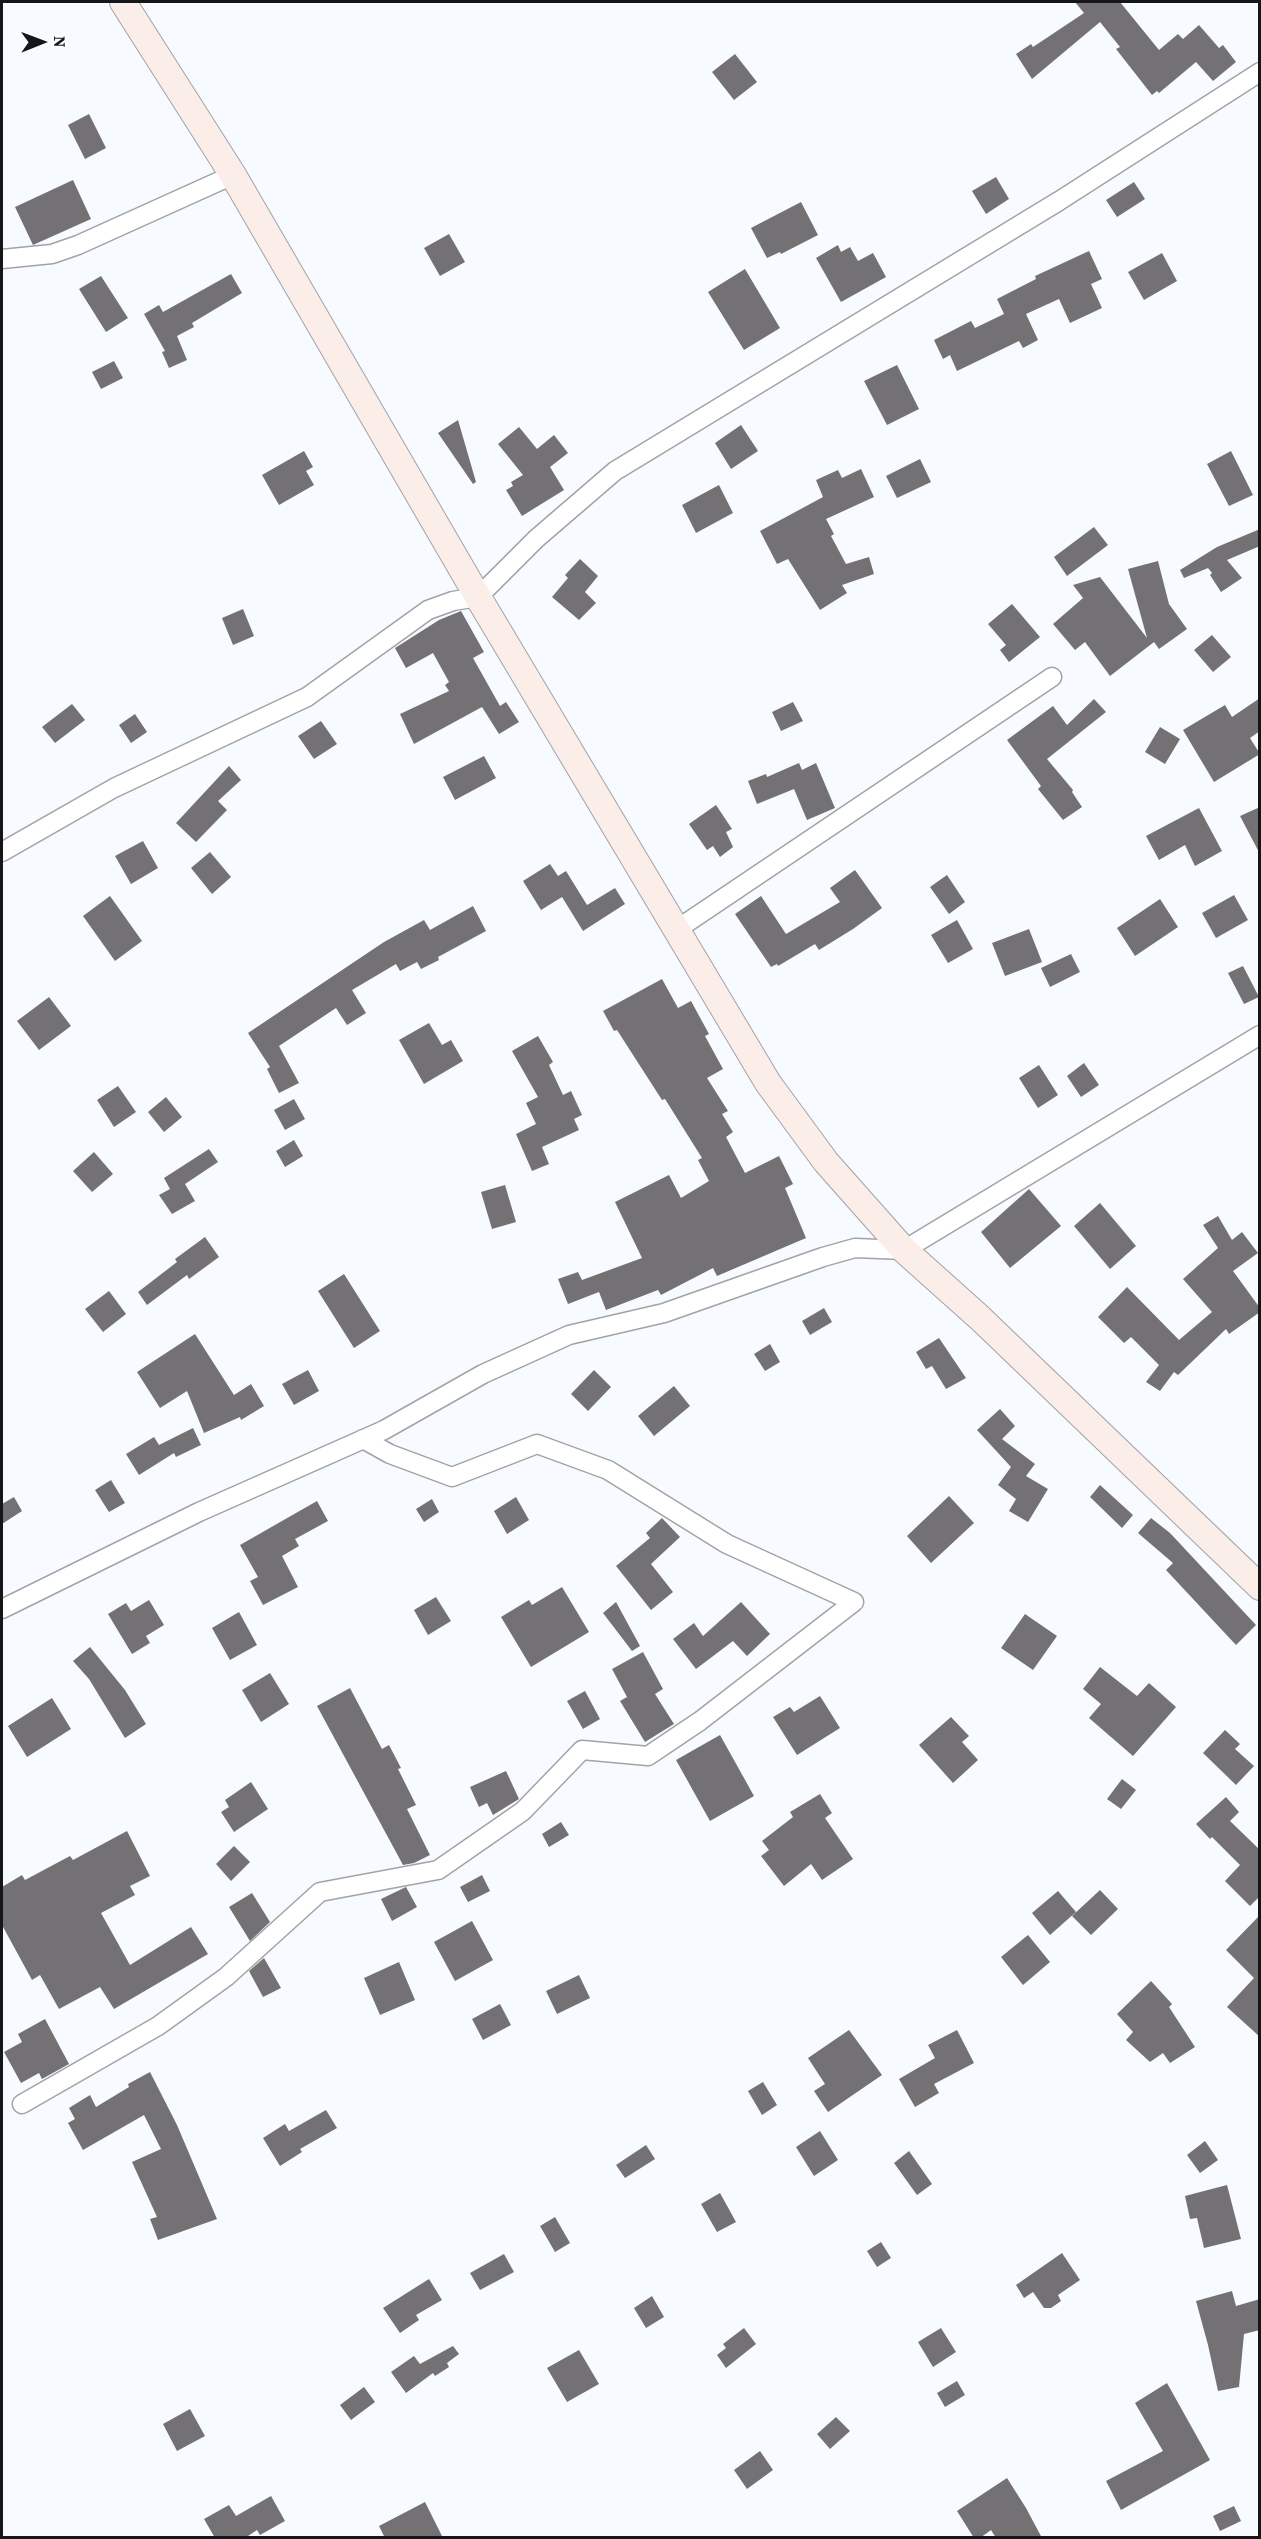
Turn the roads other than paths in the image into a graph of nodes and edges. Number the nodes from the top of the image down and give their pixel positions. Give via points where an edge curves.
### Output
1 (123, 2) edge
2 (1260, 72) edge
3 (233, 176) junction
4 (2, 259) edge
5 (478, 597) junction
6 (1052, 677) dead end
7 (2, 852) edge
8 (676, 930) junction
9 (1260, 1035) edge
10 (904, 1250) junction
11 (363, 1439) junction
12 (1260, 1587) edge
13 (2, 1609) edge
14 (22, 2103) dead end

1 - 3 street
2 - 5 street via 1059,201 615,471 536,539
3 - 4 street via 52,254
3 - 5 street
5 - 7 street via 428,610 308,697 114,788
5 - 8 street
6 - 8 street
8 - 10 street via 768,1083 826,1162
9 - 10 street
10 - 11 street via 855,1248 663,1313 569,1335 483,1374
10 - 12 street
11 - 13 street via 199,1512
11 - 14 street via 390,1454 452,1477 537,1444 608,1470 728,1544 854,1602 700,1721 648,1756 582,1750 523,1811 438,1870 320,1892 226,1977 167,2019

